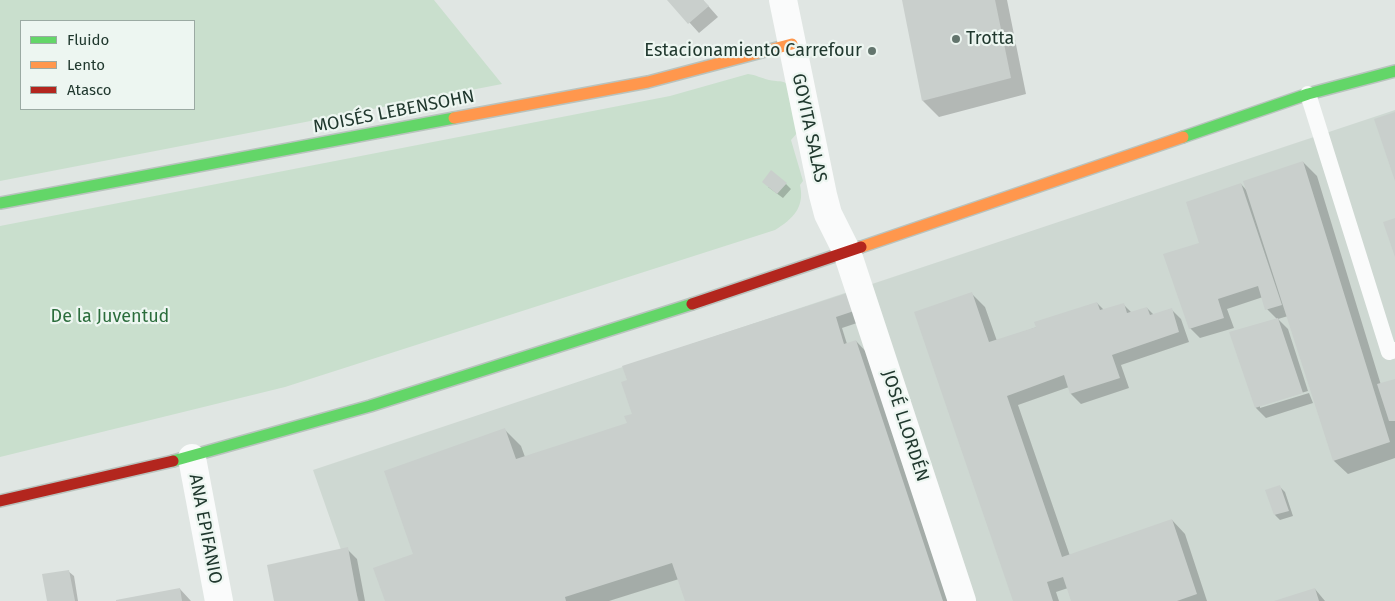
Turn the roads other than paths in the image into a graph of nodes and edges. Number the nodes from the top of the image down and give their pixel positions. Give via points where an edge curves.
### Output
1 (783, 0) edge
2 (792, 44) junction
3 (1395, 70) edge
4 (1308, 94) junction
5 (0, 203) edge
6 (848, 252) junction
7 (1395, 350) edge
8 (192, 458) junction
9 (0, 501) edge
10 (219, 601) edge
11 (962, 601) edge

1 - 2 street, GOYITA SALAS
2 - 5 main road, MOISÉS LEBENSOHN via 648,82
2 - 6 street, GOYITA SALAS via 822,195
3 - 4 main road
4 - 6 main road
4 - 7 lane via 1388,352
6 - 8 main road via 375,407
6 - 11 street, JOSÉ LLORDÉN
8 - 9 main road
8 - 10 street, ANA EPIFANIO

